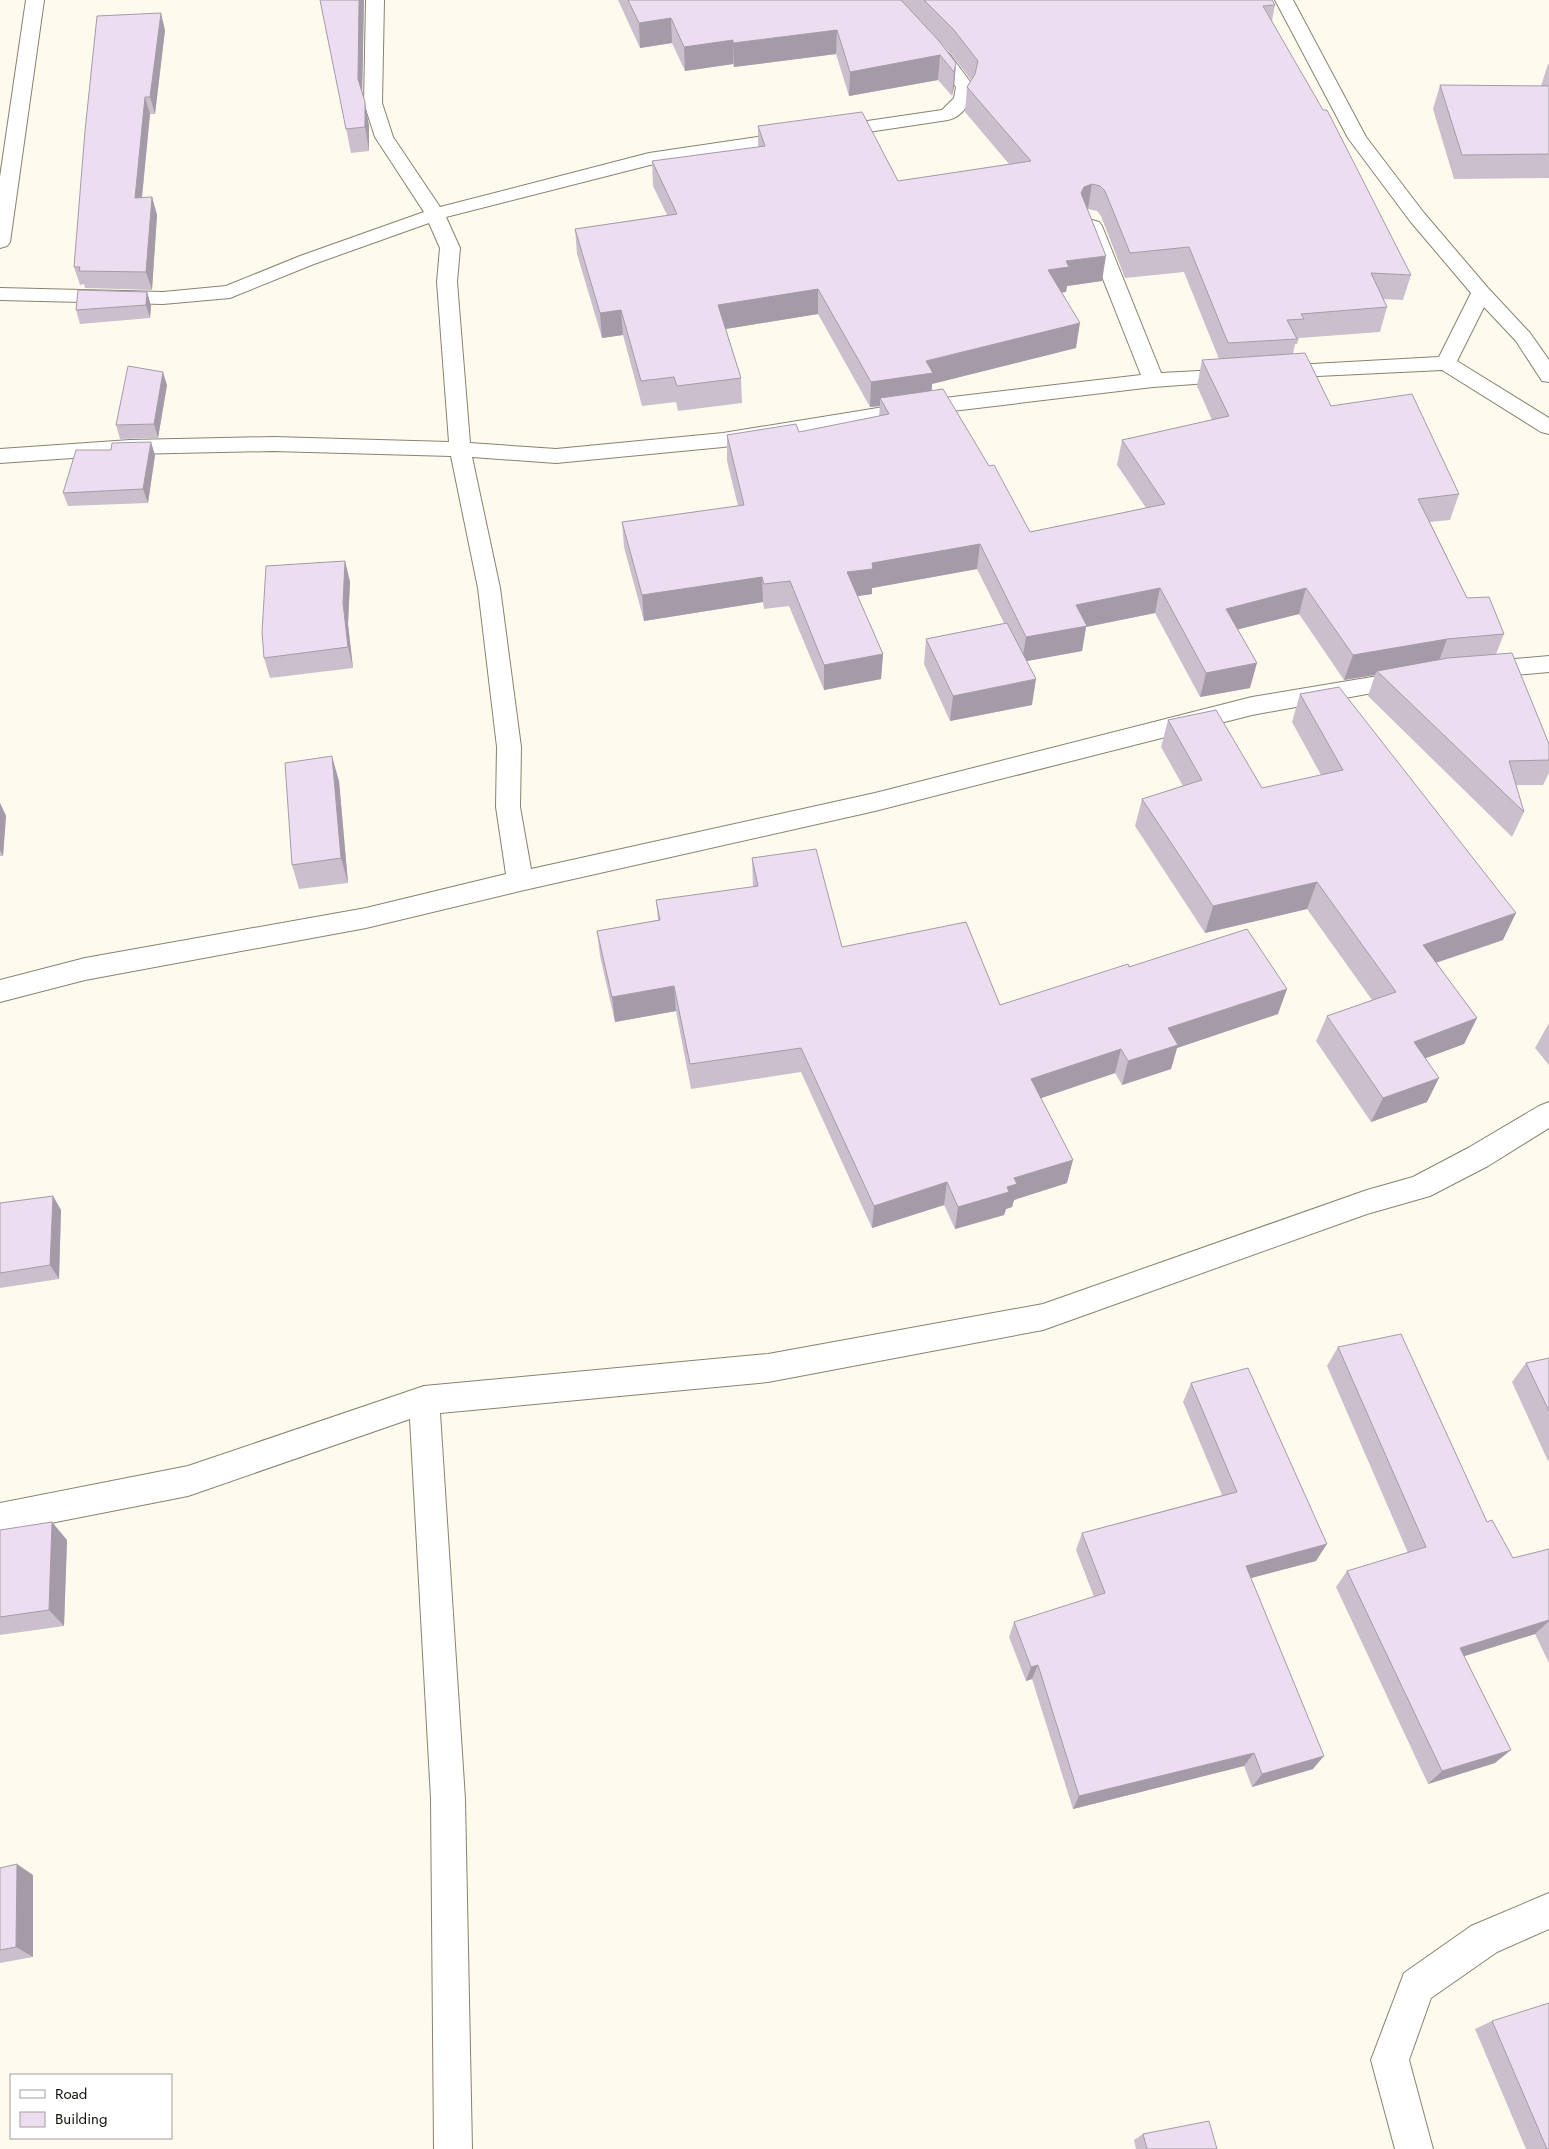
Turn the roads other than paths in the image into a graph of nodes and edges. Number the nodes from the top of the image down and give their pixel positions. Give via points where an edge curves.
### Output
1 (35, 0) edge
2 (375, 0) edge
3 (887, 0) edge
4 (1284, 0) edge
5 (435, 214) junction
6 (1089, 217) edge
7 (0, 242) edge
8 (1480, 292) junction
9 (0, 294) edge
10 (1446, 363) junction
11 (1549, 376) edge
12 (1153, 380) junction
13 (1549, 426) edge
14 (460, 449) junction
15 (0, 456) edge
16 (1549, 664) edge
17 (1456, 672) edge
18 (1428, 675) edge
19 (520, 881) junction
20 (0, 991) edge
21 (1549, 1114) edge
22 (424, 1400) junction
23 (0, 1518) edge
24 (1549, 1911) edge
25 (453, 2149) edge
26 (1414, 2149) edge

1 - 7 street
2 - 5 street via 373,103 384,137
3 - 5 street via 945,60 965,87 963,99 948,115 649,159
4 - 8 street via 1357,138 1417,218
5 - 9 street via 307,260 230,292 162,298
5 - 14 street via 450,248 447,282
6 - 12 street
8 - 10 street
8 - 11 street via 1523,337
10 - 12 street
10 - 13 street
12 - 14 street via 927,407 723,440 556,456
14 - 15 street via 235,445 130,447
14 - 19 street via 489,588 509,747 508,807
16 - 17 street
18 - 19 street via 1252,706 875,802
19 - 20 street via 366,918 85,969
21 - 22 street via 1478,1158 1420,1187 1367,1202 1042,1317 768,1368
22 - 23 street via 188,1481
22 - 25 street via 448,1799
24 - 26 street via 1484,1939 1417,1986 1390,2060

